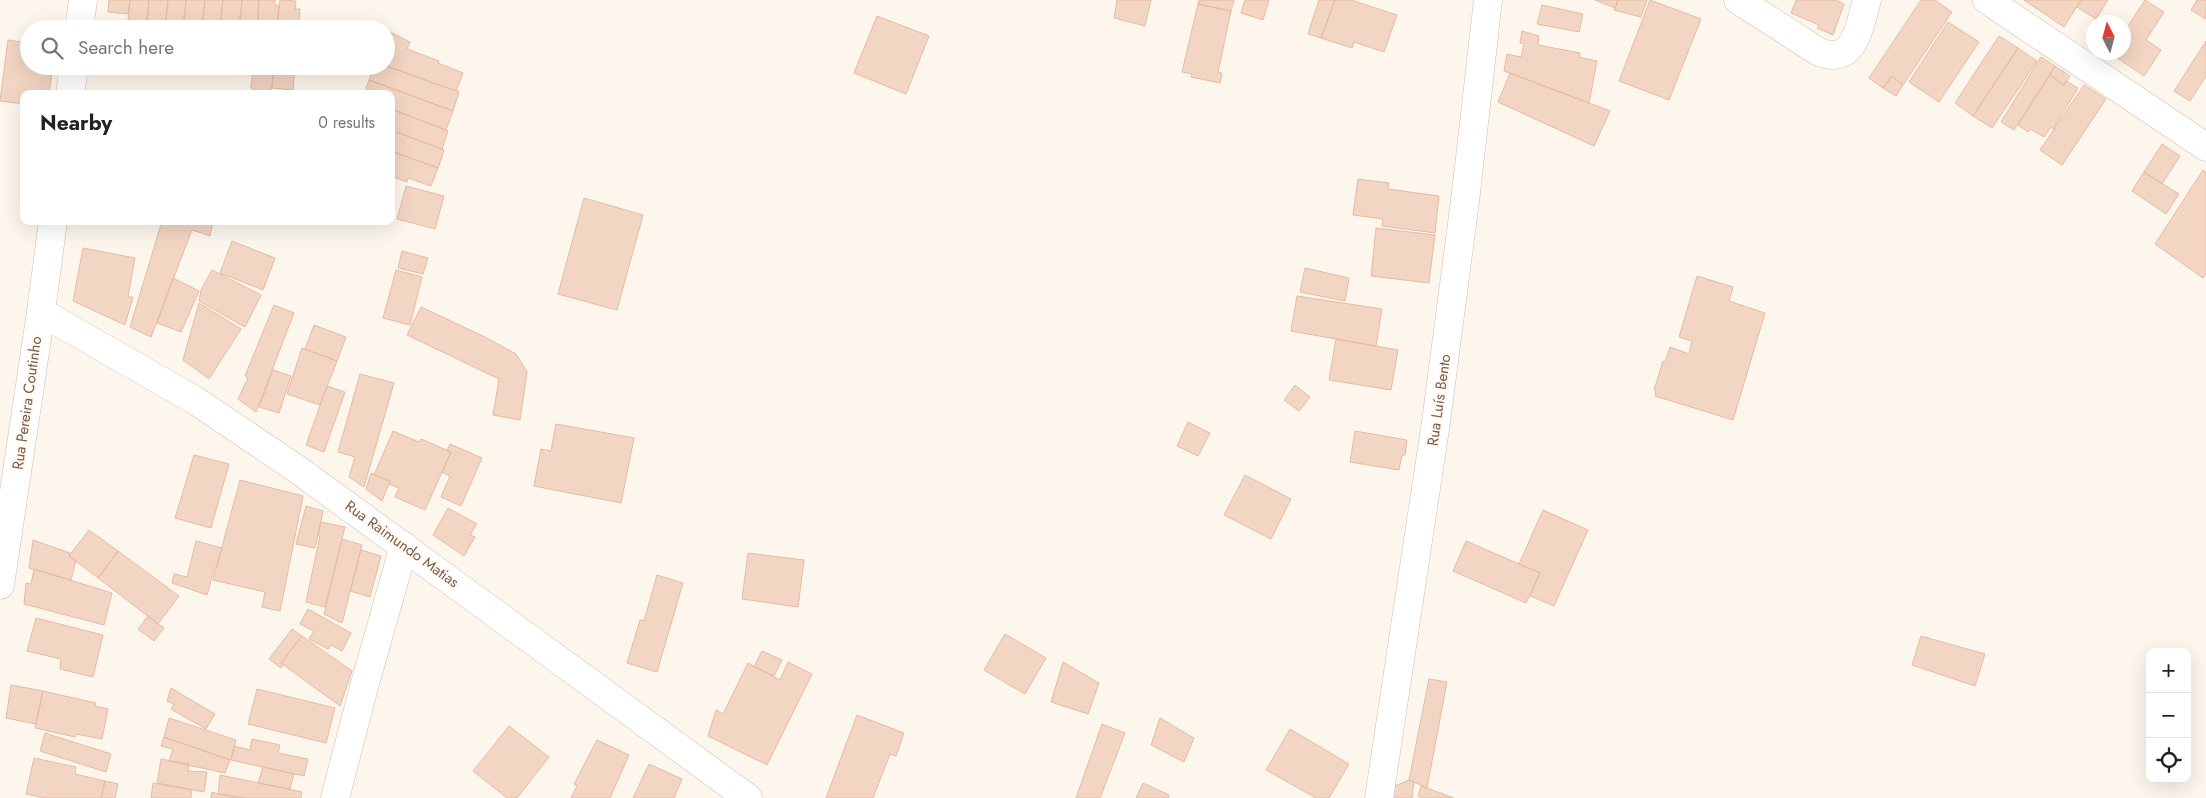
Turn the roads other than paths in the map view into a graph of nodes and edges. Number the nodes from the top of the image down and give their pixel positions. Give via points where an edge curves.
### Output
1 (83, 0) edge
2 (1488, 0) edge
3 (1738, 0) edge
4 (1867, 0) edge
5 (1988, 0) edge
6 (80, 20) edge
7 (73, 75) edge
8 (71, 90) edge
9 (2206, 147) edge
10 (52, 225) edge
11 (41, 312) junction
12 (404, 546) junction
13 (0, 585) edge
14 (335, 798) edge
15 (748, 798) edge
16 (1378, 798) edge

1 - 6 street
2 - 16 street, Rua Luís Bento via 1436,422
3 - 4 street via 1829,56 1847,52 1852,45
5 - 9 street
7 - 8 street
10 - 11 street, Rua Pereira Coutinho
11 - 12 street, Rua Raimundo Matias via 196,401
11 - 13 street, Rua Pereira Coutinho
12 - 14 street
12 - 15 street, Rua Raimundo Matias

